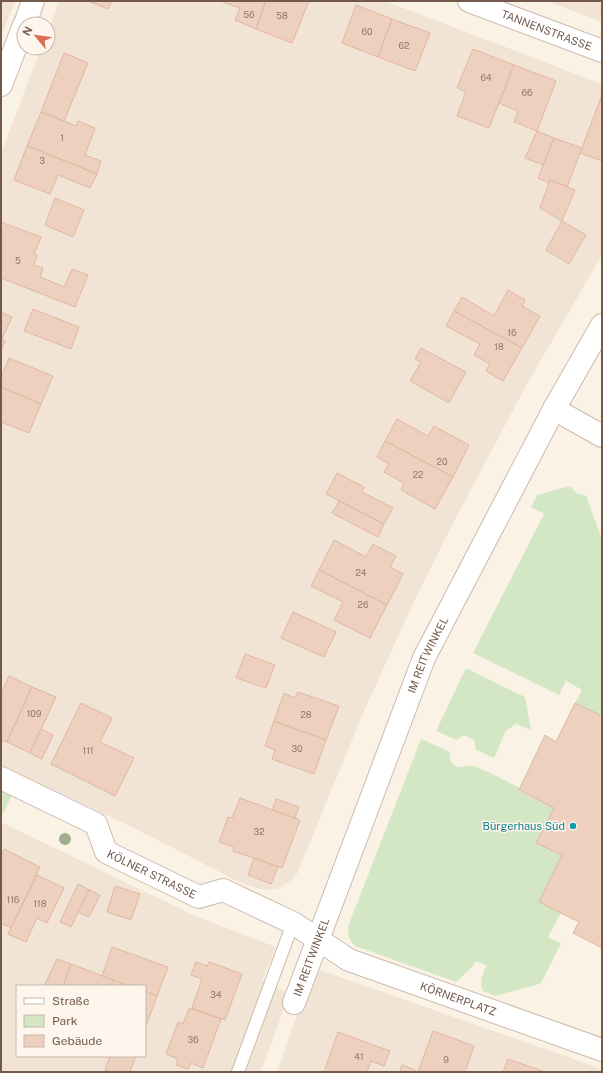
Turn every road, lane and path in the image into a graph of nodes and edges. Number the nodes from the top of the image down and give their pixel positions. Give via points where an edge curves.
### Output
1 (34, 1) edge
2 (469, 1) edge
3 (28, 16) edge
4 (16, 46) edge
5 (602, 51) edge
6 (1, 85) edge
7 (602, 325) edge
8 (554, 409) junction
9 (602, 436) edge
10 (1, 778) edge
11 (293, 923) junction
12 (318, 940) junction
13 (294, 1003) dead end
14 (602, 1050) edge
15 (238, 1072) edge

1 - 3 street
2 - 5 street, TANNENSTRASSE
4 - 6 street
7 - 8 street, IM REITWINKEL
8 - 9 street
8 - 12 street, IM REITWINKEL via 424,658
10 - 11 street, KÖLNER STRASSE via 96,824 106,852 199,897 223,890
11 - 12 street, KÖLNER STRASSE
11 - 15 lane
12 - 13 street, IM REITWINKEL
12 - 14 street, KÖRNERPLATZ via 349,960

